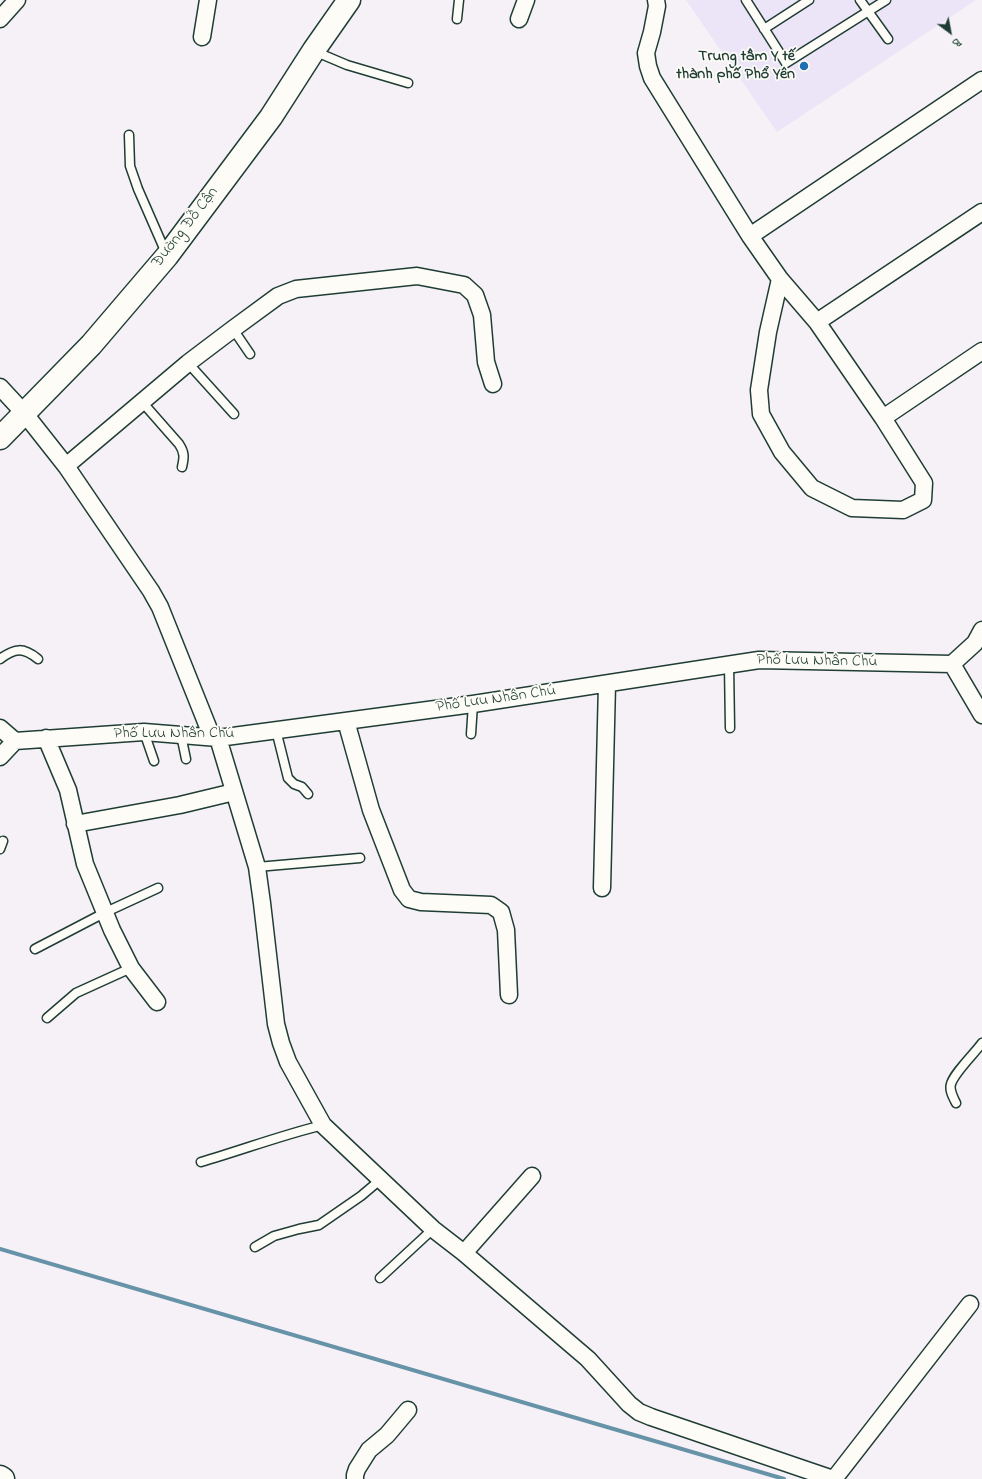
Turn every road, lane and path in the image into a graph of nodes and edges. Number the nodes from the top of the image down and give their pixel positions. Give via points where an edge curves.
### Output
1 (18, 0) edge
2 (208, 0) edge
3 (349, 0) edge
4 (459, 0) edge
5 (526, 0) edge
6 (656, 0) edge
7 (746, 0) edge
8 (809, 0) edge
9 (860, 0) edge
10 (886, 0) edge
11 (868, 11) junction
12 (0, 19) edge
13 (457, 19) dead end
14 (519, 19) dead end
15 (764, 29) junction
16 (202, 37) dead end
17 (888, 39) dead end
18 (314, 50) junction
19 (982, 80) edge
20 (408, 83) dead end
21 (129, 134) dead end
22 (982, 212) edge
23 (750, 236) junction
24 (167, 256) junction
25 (780, 279) junction
26 (817, 322) junction
27 (233, 329) junction
28 (982, 351) edge
29 (250, 354) dead end
30 (188, 363) junction
31 (493, 384) dead end
32 (0, 387) edge
33 (143, 403) junction
34 (25, 414) junction
35 (234, 414) dead end
36 (883, 418) junction
37 (0, 438) edge
38 (66, 466) junction
39 (182, 467) dead end
40 (980, 639) edge
41 (0, 659) edge
42 (38, 659) dead end
43 (729, 664) junction
44 (952, 664) junction
45 (607, 684) junction
46 (473, 704) junction
47 (982, 715) edge
48 (346, 721) junction
49 (0, 728) edge
50 (730, 728) dead end
51 (276, 730) junction
52 (144, 732) junction
53 (472, 734) dead end
54 (180, 735) junction
55 (215, 737) junction
56 (46, 738) junction
57 (15, 741) junction
58 (0, 757) edge
59 (186, 759) dead end
60 (154, 761) dead end
61 (234, 792) junction
62 (308, 794) dead end
63 (75, 824) junction
64 (360, 858) dead end
65 (257, 867) junction
66 (158, 888) dead end
67 (602, 888) dead end
68 (106, 912) junction
69 (35, 949) dead end
70 (131, 968) junction
71 (509, 995) dead end
72 (158, 1002) dead end
73 (47, 1018) dead end
74 (982, 1043) edge
75 (956, 1103) dead end
76 (323, 1125) junction
77 (202, 1162) dead end
78 (532, 1176) dead end
79 (380, 1180) junction
80 (433, 1229) junction
81 (255, 1247) dead end
82 (464, 1252) junction
83 (380, 1278) dead end
84 (970, 1304) dead end
85 (408, 1410) dead end
86 (0, 1477) edge
87 (3, 1479) edge
88 (355, 1479) edge
89 (834, 1479) edge

1 - 12 street
2 - 16 street
3 - 18 main road, Đường Đỗ Cận
4 - 13 lane
5 - 14 street
6 - 23 street via 652,32 646,53 652,78
7 - 15 lane
8 - 15 lane
9 - 11 lane
10 - 11 lane
11 - 15 lane via 786,64
11 - 17 lane
18 - 20 lane via 348,65
18 - 24 main road, Đường Đỗ Cận via 271,117
19 - 23 street
21 - 24 lane via 130,166
22 - 26 street
23 - 25 street
24 - 34 main road, Đường Đỗ Cận via 91,345
25 - 26 street
25 - 36 street via 759,390 761,414 782,452 812,488 852,508 903,510 923,500 924,483
26 - 36 street
27 - 29 lane
27 - 30 street
27 - 31 street via 278,296 296,289 417,276 464,285 475,295 482,315 486,362
28 - 36 street
30 - 33 street
30 - 35 lane
32 - 34 street
33 - 38 street
33 - 39 lane via 183,450
34 - 37 main road, Đường Đỗ Cận
34 - 38 street
38 - 55 street via 151,591
40 - 44 street
41 - 42 lane via 9,652 22,650
43 - 44 street, Phố Lưu Nhân Chú via 759,660
43 - 45 street, Phố Lưu Nhân Chú
43 - 50 lane
44 - 47 street
45 - 46 street, Phố Lưu Nhân Chú
45 - 67 street
46 - 48 street, Phố Lưu Nhân Chú
46 - 53 lane
48 - 51 street, Phố Lưu Nhân Chú
48 - 71 street via 371,810 402,890 409,899 421,902 491,906 501,912 506,930
49 - 57 street
51 - 55 street, Phố Lưu Nhân Chú
51 - 62 lane via 288,778
52 - 54 street, Phố Lưu Nhân Chú
52 - 56 street, Phố Lưu Nhân Chú
52 - 60 lane
54 - 55 street, Phố Lưu Nhân Chú
54 - 59 lane
55 - 61 street
56 - 57 street, Phố Lưu Nhân Chú
56 - 63 street via 68,790
57 - 58 street
61 - 63 street via 180,805
61 - 65 street
63 - 68 street via 85,864
64 - 65 lane
65 - 76 street via 279,1036 288,1062
66 - 68 lane
68 - 69 lane
68 - 70 street
70 - 72 street
70 - 73 lane via 76,993
74 - 75 lane via 950,1085
76 - 77 lane
76 - 79 street
78 - 82 street
79 - 80 street
79 - 81 lane via 320,1225 274,1236
80 - 82 street
80 - 83 lane
82 - 89 street via 588,1359 639,1412
84 - 89 street
85 - 88 street via 387,1436 369,1450 357,1469
86 - 87 main road

